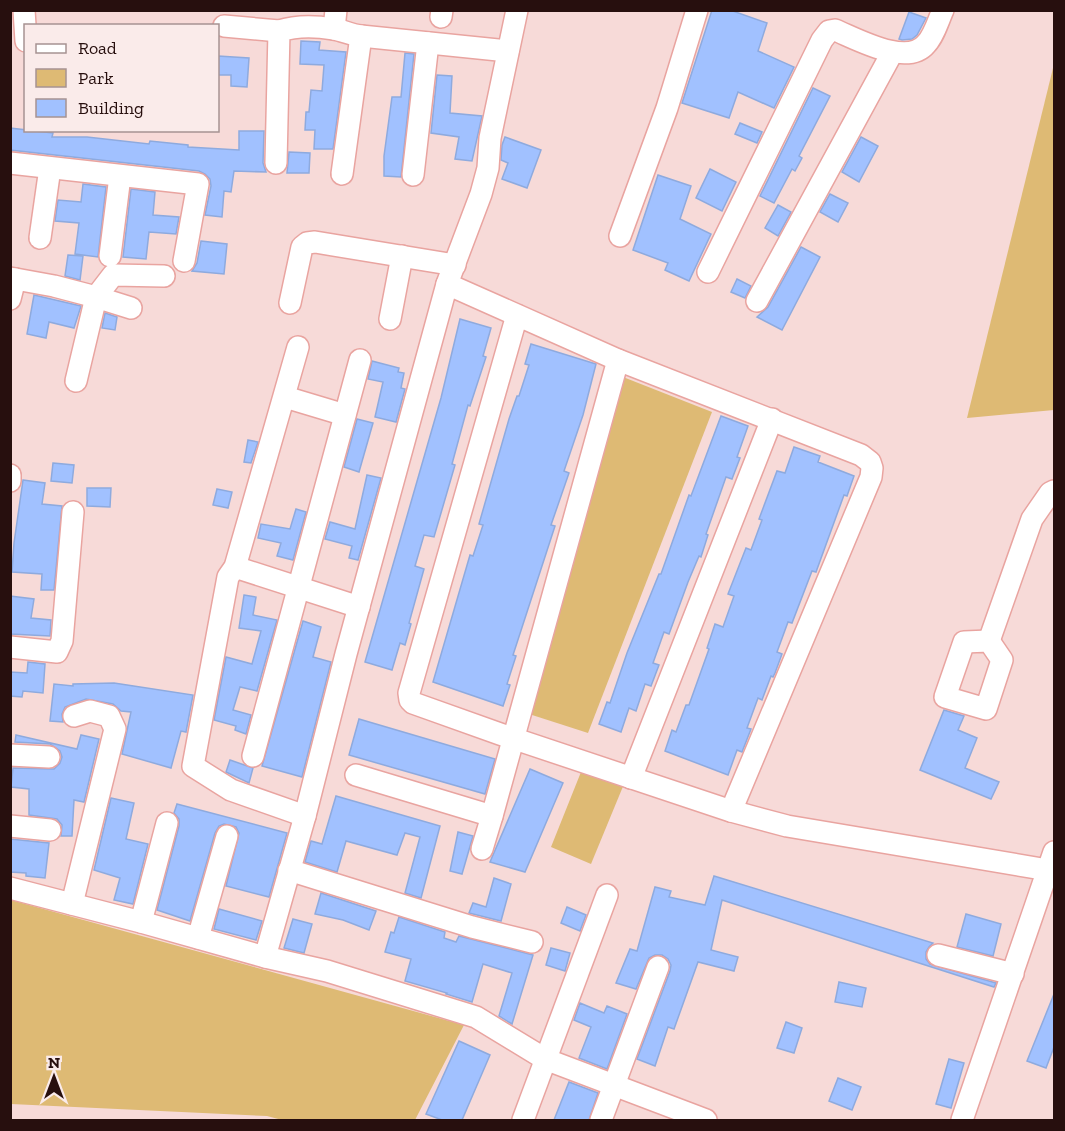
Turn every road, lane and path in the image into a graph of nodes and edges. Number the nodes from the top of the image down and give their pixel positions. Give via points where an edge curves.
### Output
1 (517, 10) edge
2 (697, 10) edge
3 (943, 10) edge
4 (335, 20) edge
5 (224, 26) dead end
6 (279, 31) junction
7 (361, 36) junction
8 (428, 43) junction
9 (508, 51) junction
10 (892, 53) junction
11 (10, 163) edge
12 (276, 163) dead end
13 (50, 168) junction
14 (342, 174) dead end
15 (413, 175) dead end
16 (120, 176) junction
17 (620, 236) dead end
18 (40, 238) dead end
19 (110, 256) dead end
20 (402, 256) junction
21 (184, 261) dead end
22 (455, 265) junction
23 (708, 272) dead end
24 (164, 276) dead end
25 (13, 278) edge
26 (447, 284) junction
27 (96, 297) junction
28 (10, 300) edge
29 (757, 301) dead end
30 (290, 303) dead end
31 (131, 308) dead end
32 (517, 315) junction
33 (390, 319) dead end
34 (298, 346) dead end
35 (360, 360) dead end
36 (618, 360) junction
37 (75, 381) dead end
38 (285, 397) junction
39 (345, 415) junction
40 (772, 419) junction
41 (10, 475) edge
42 (10, 481) edge
43 (1054, 491) edge
44 (73, 512) dead end
45 (235, 567) junction
46 (298, 587) junction
47 (359, 607) junction
48 (989, 641) dead end
49 (10, 647) edge
50 (74, 716) dead end
51 (515, 739) junction
52 (10, 754) edge
53 (253, 756) dead end
54 (49, 757) dead end
55 (356, 775) dead end
56 (631, 778) junction
57 (731, 812) junction
58 (305, 816) junction
59 (492, 816) junction
60 (167, 823) dead end
61 (10, 826) edge
62 (50, 830) dead end
63 (227, 836) dead end
64 (482, 849) dead end
65 (1051, 861) edge
66 (289, 870) junction
67 (10, 888) edge
68 (607, 895) dead end
69 (72, 904) junction
70 (141, 922) junction
71 (198, 938) junction
72 (532, 942) dead end
73 (938, 954) dead end
74 (265, 957) junction
75 (658, 967) dead end
76 (1012, 974) junction
77 (545, 1059) junction
78 (615, 1085) junction
79 (671, 1114) edge
80 (523, 1120) edge
81 (601, 1120) edge
82 (706, 1120) edge
83 (962, 1120) edge

1 - 9 street
2 - 17 street via 667,108
3 - 10 street via 926,45 911,52
4 - 6 street
4 - 7 street via 346,34
5 - 6 street
6 - 12 street
7 - 8 street
7 - 14 street
8 - 9 street
8 - 15 street
9 - 22 street via 490,138 488,168
10 - 23 street via 829,31
10 - 29 street
11 - 13 street
13 - 16 street
13 - 18 street
16 - 19 street
16 - 21 street via 198,184
20 - 22 street
20 - 30 street via 307,243 302,247
20 - 33 street
22 - 26 street
24 - 27 street via 113,274
25 - 27 street
25 - 28 street
26 - 32 street
26 - 47 street
27 - 31 street
27 - 37 street
32 - 36 street
32 - 51 street via 409,693 413,703
34 - 38 street
35 - 39 street
36 - 40 street
36 - 51 street
38 - 39 street
38 - 45 street
39 - 46 street
40 - 56 street
40 - 57 street via 861,455 872,468
41 - 42 street
43 - 48 street via 1032,519
44 - 49 street via 62,641 57,652
45 - 46 street
45 - 58 street via 228,577 193,766 231,790
46 - 47 street
46 - 53 street
47 - 58 street
50 - 69 street via 90,711 110,716 116,729
51 - 56 street
51 - 59 street
52 - 54 street
55 - 59 street
56 - 57 street
57 - 65 street via 787,826
58 - 66 street
59 - 64 street
60 - 70 street
61 - 62 street
63 - 71 street
65 - 76 street
66 - 72 street
66 - 74 street
67 - 69 street
68 - 77 street
69 - 70 street
70 - 71 street
71 - 74 street
73 - 76 street
74 - 77 street via 327,971 476,1017
75 - 78 street
76 - 83 street
77 - 78 street
77 - 80 street
78 - 79 street
78 - 81 street
79 - 82 street

